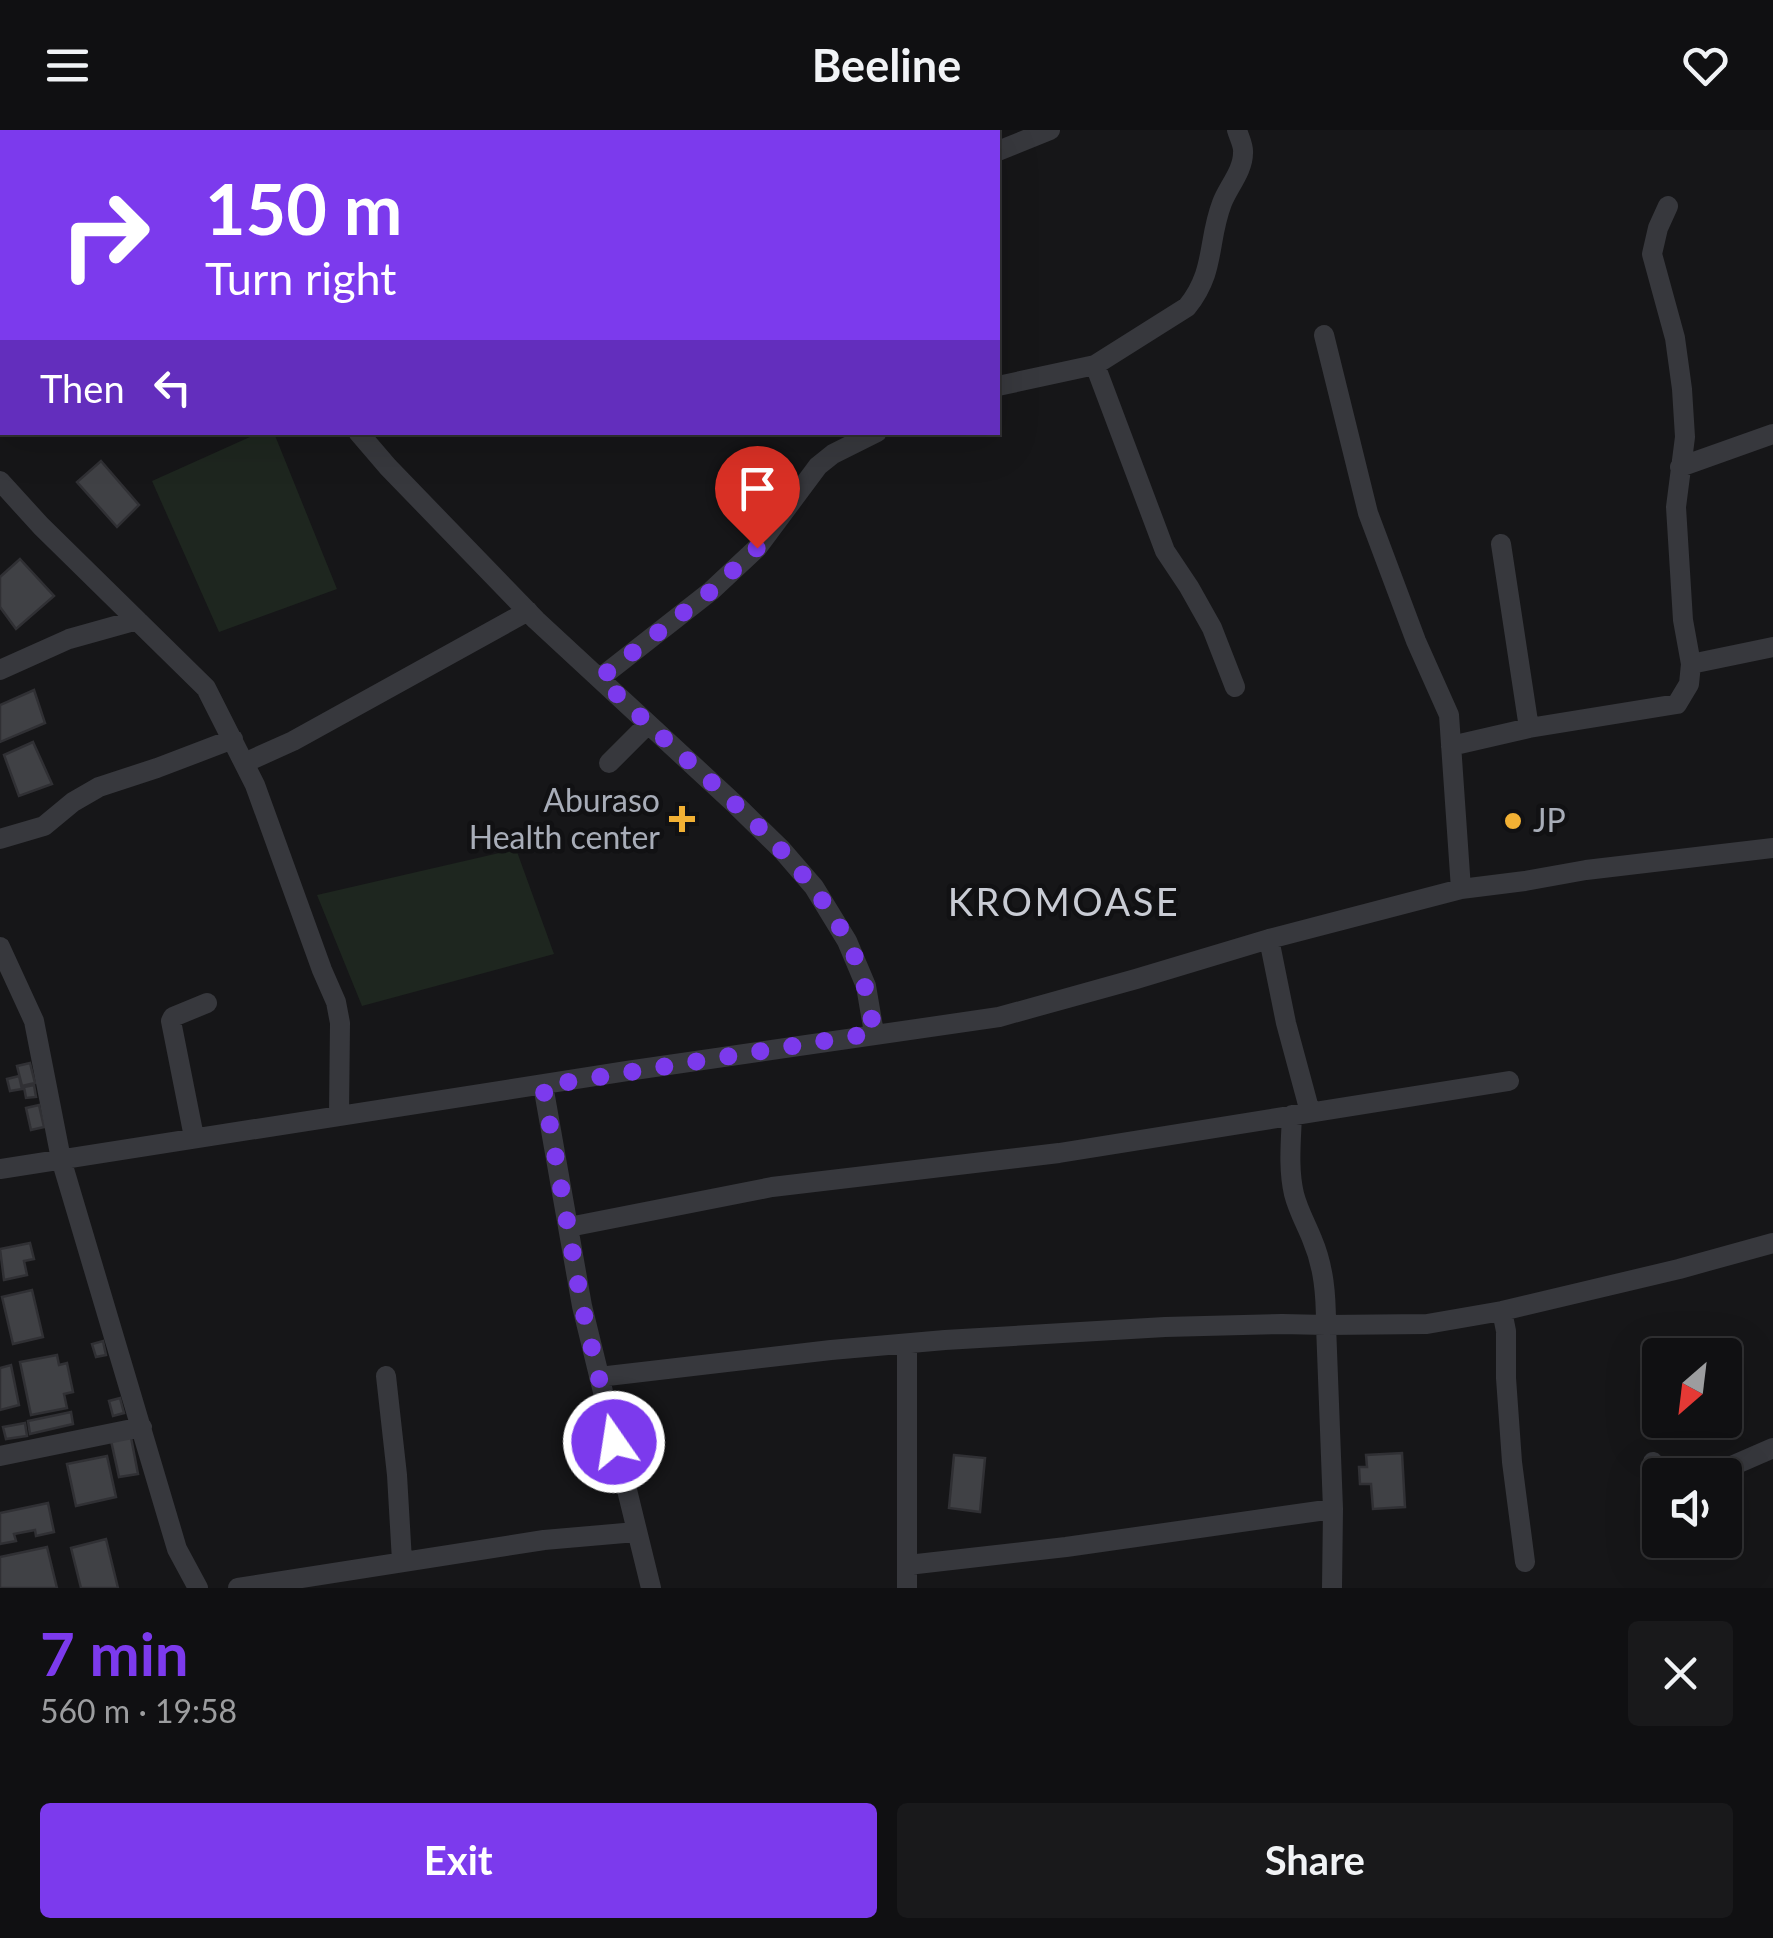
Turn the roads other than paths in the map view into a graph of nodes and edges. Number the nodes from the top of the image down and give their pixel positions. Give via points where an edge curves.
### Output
1 (1050, 130) edge
2 (1237, 130) edge
3 (1000, 150) edge
4 (1668, 206) dead end
5 (1324, 336) dead end
6 (1094, 365) junction
7 (1000, 386) edge
8 (1773, 434) edge
9 (361, 435) edge
10 (871, 435) edge
11 (1680, 467) junction
12 (0, 481) edge
13 (1501, 544) dead end
14 (528, 611) junction
15 (137, 620) junction
16 (1773, 647) edge
17 (1690, 664) junction
18 (0, 670) edge
19 (600, 678) junction
20 (1235, 687) dead end
21 (648, 724) junction
22 (1530, 728) junction
23 (233, 739) junction
24 (1451, 746) junction
25 (244, 763) junction
26 (610, 764) dead end
27 (0, 839) edge
28 (1773, 848) edge
29 (1461, 889) junction
30 (1269, 939) junction
31 (0, 947) edge
32 (207, 1003) dead end
33 (874, 1033) junction
34 (1509, 1081) dead end
35 (543, 1086) junction
36 (1301, 1113) junction
37 (339, 1114) junction
38 (194, 1137) junction
39 (61, 1160) junction
40 (0, 1169) edge
41 (569, 1226) junction
42 (1773, 1243) edge
43 (1502, 1311) junction
44 (1326, 1325) junction
45 (907, 1344) junction
46 (386, 1376) dead end
47 (599, 1377) junction
48 (142, 1427) junction
49 (1773, 1448) edge
50 (0, 1456) edge
51 (1742, 1461) edge
52 (1333, 1509) junction
53 (636, 1532) junction
54 (402, 1561) junction
55 (1525, 1562) dead end
56 (908, 1565) junction
57 (198, 1588) edge
58 (238, 1588) edge
59 (651, 1588) edge
60 (906, 1588) edge
61 (1332, 1588) edge

1 - 3 street
2 - 6 street via 1244,152 1222,202 1196,296
4 - 11 street via 1652,254 1682,389
5 - 24 street via 1368,512 1449,714
6 - 7 street
6 - 20 street via 1165,551 1212,628
8 - 11 street
9 - 14 street
10 - 19 street via 818,466 757,548
11 - 17 street via 1676,507
12 - 15 street
13 - 22 street
14 - 19 street
14 - 25 street
15 - 18 street via 70,639
15 - 23 street via 206,688
16 - 17 street
17 - 22 street via 1690,684 1677,704
19 - 21 street
21 - 26 street
21 - 33 street via 814,886 848,940
22 - 24 street
23 - 25 street
23 - 27 street via 98,787 44,826
24 - 29 street
25 - 37 street via 336,1002
28 - 29 street
29 - 30 street
30 - 33 street via 999,1017
30 - 36 street
31 - 39 street via 34,1020
32 - 38 street via 171,1021
33 - 35 street
34 - 36 street
35 - 37 street
35 - 41 street
36 - 41 street via 1058,1153 772,1187
36 - 44 street via 1290,1164 1293,1192 1323,1273
37 - 38 street
38 - 39 street
39 - 40 street
39 - 48 street
41 - 47 street
42 - 43 street
43 - 44 street via 1427,1324
43 - 55 street
44 - 45 street
44 - 52 street
45 - 47 street
45 - 56 street
46 - 54 street
47 - 53 street
48 - 50 street
48 - 57 street via 176,1549
49 - 51 street
52 - 56 street
52 - 61 street
53 - 54 street
53 - 59 street
54 - 58 street
56 - 60 street

